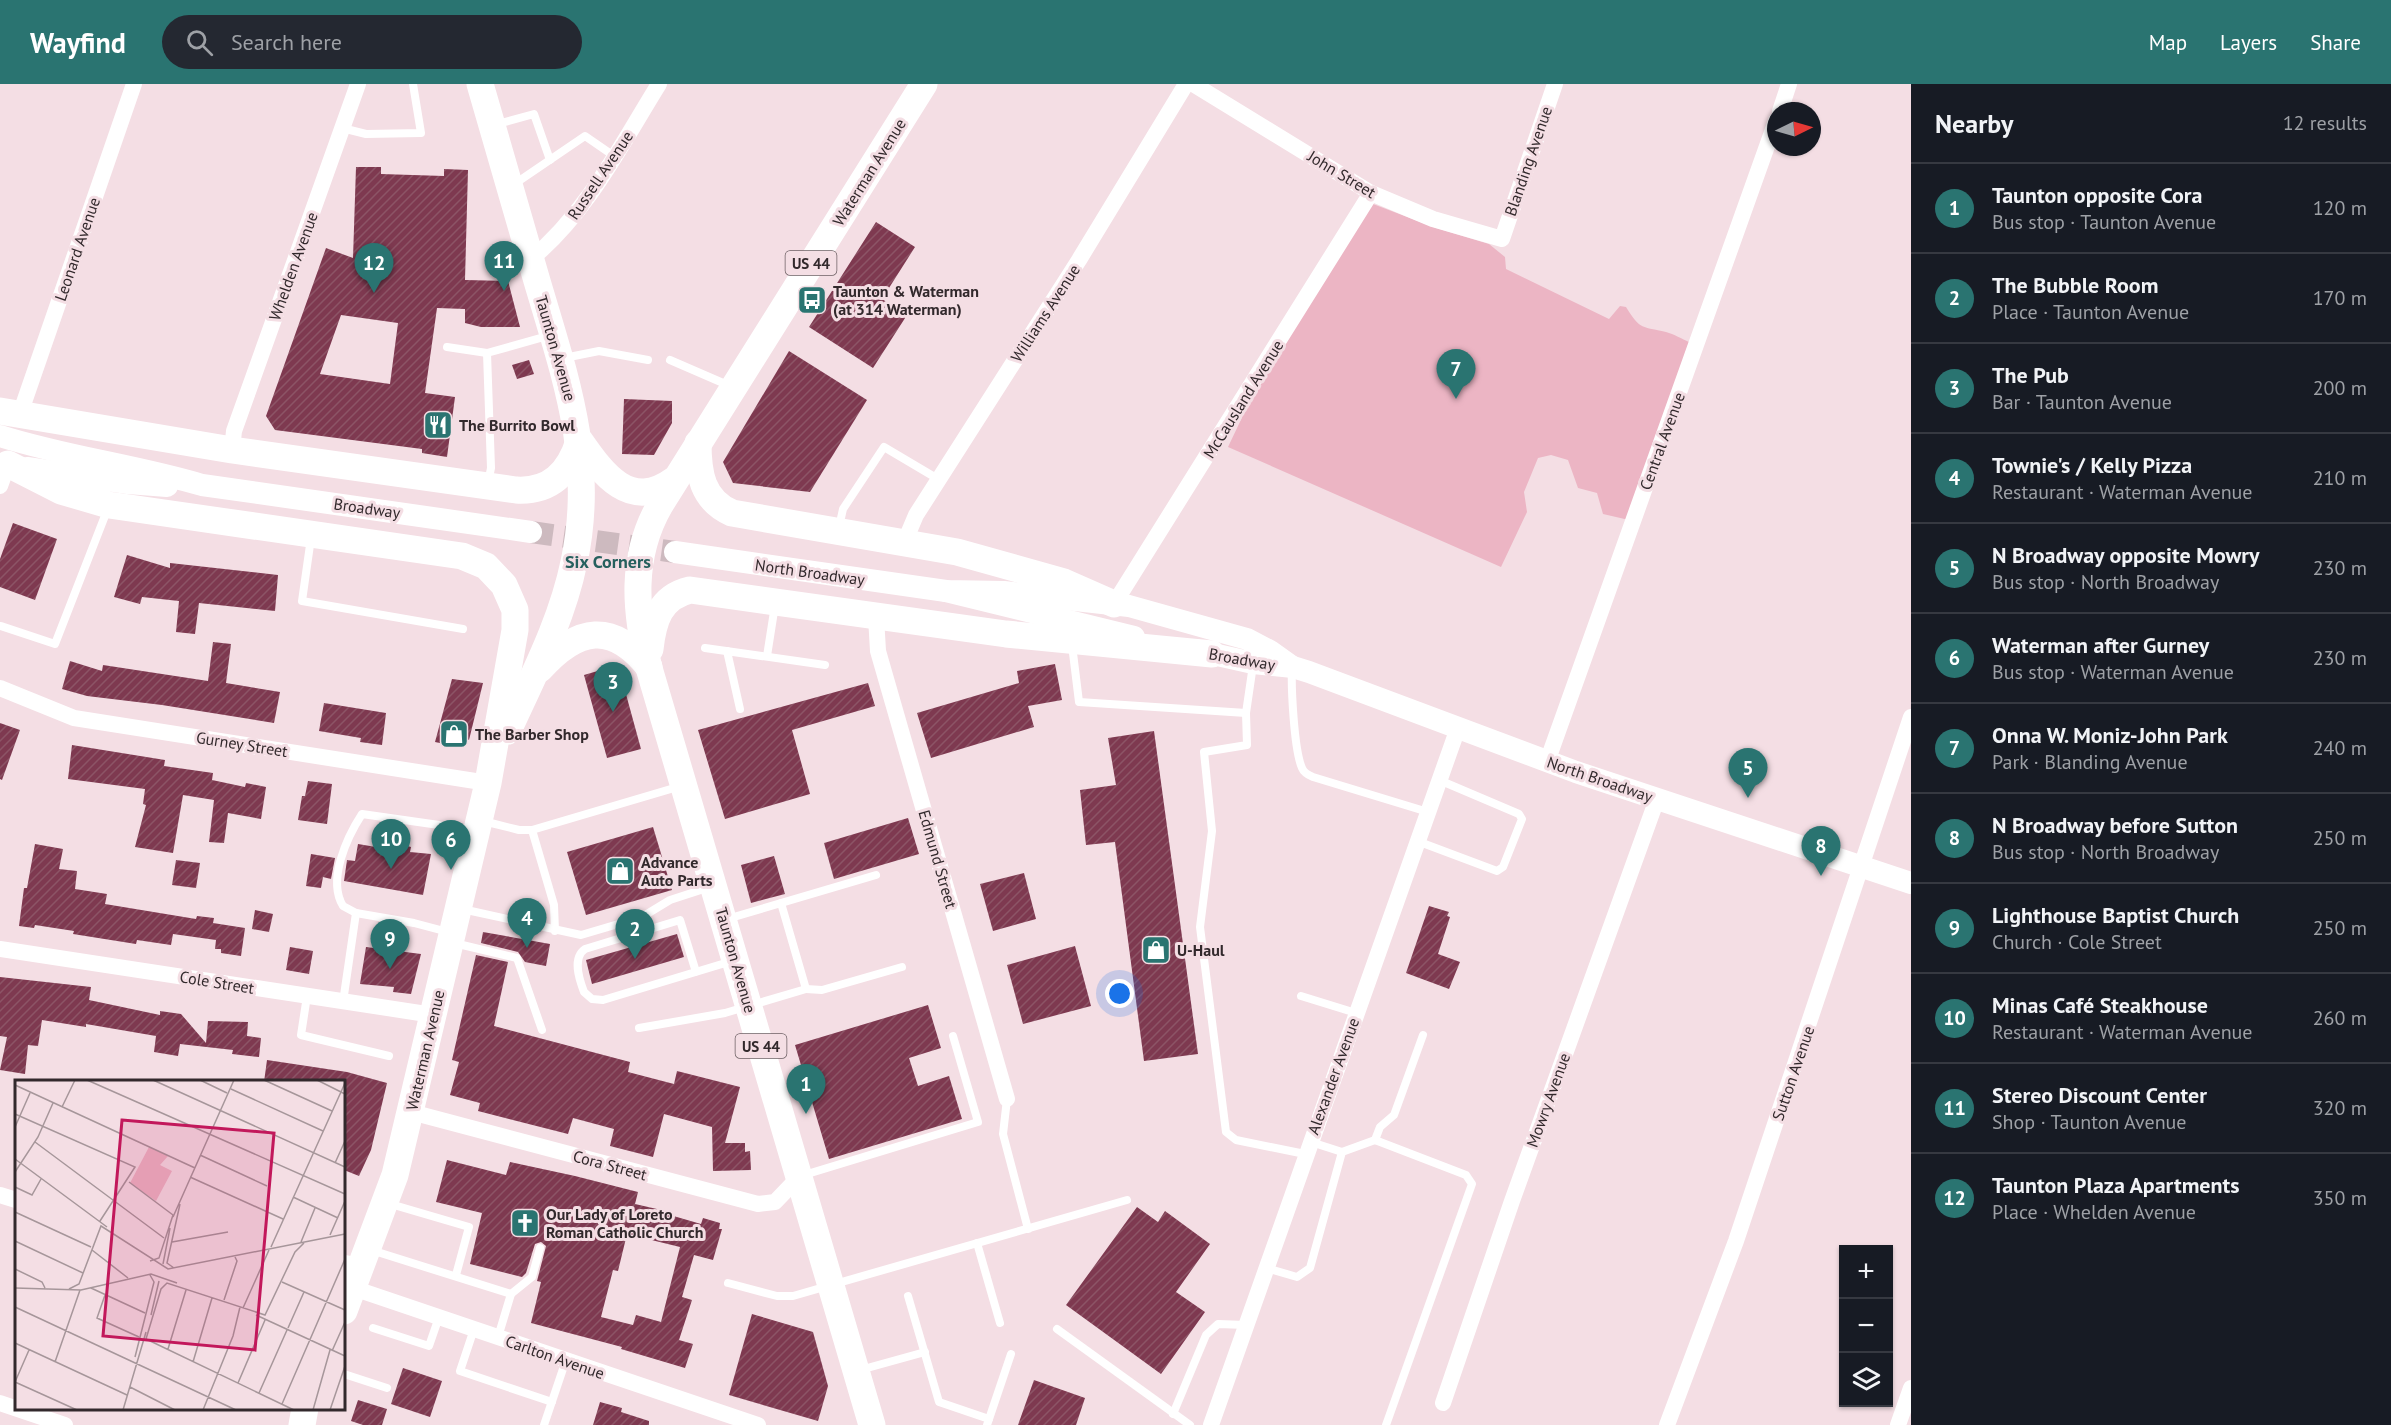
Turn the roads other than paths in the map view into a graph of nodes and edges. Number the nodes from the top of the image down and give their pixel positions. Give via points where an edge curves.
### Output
1 (134, 84) edge
2 (358, 84) edge
3 (413, 84) edge
4 (480, 84) edge
5 (659, 84) edge
6 (924, 84) edge
7 (1186, 84) edge
8 (1193, 84) edge
9 (1554, 84) edge
10 (1789, 84) edge
11 (1783, 102) edge
12 (492, 126) junction
13 (342, 128) junction
14 (1767, 146) edge
15 (614, 156) junction
16 (550, 160) junction
17 (510, 187) junction
18 (1371, 193) junction
19 (1502, 239) joint
20 (531, 259) junction
21 (447, 347) dead end
22 (557, 347) junction
23 (487, 353) junction
24 (648, 360) dead end
25 (669, 360) dead end
26 (733, 388) junction
27 (10, 412) edge
28 (0, 436) edge
29 (579, 440) junction
30 (698, 443) junction
31 (232, 450) junction
32 (3, 470) edge
33 (938, 479) junction
34 (674, 480) junction
35 (202, 485) junction
36 (487, 486) junction
37 (109, 505) junction
38 (839, 531) junction
39 (531, 532) tunnel mouth
40 (312, 535) junction
41 (905, 541) junction
42 (675, 552) tunnel mouth
43 (946, 591) junction
44 (775, 602) junction
45 (1114, 604) junction
46 (876, 617) junction
47 (1, 626) edge
48 (463, 628) dead end
49 (1071, 641) junction
50 (705, 648) dead end
51 (727, 651) junction
52 (1212, 654) junction
53 (767, 656) junction
54 (1253, 663) junction
55 (825, 665) dead end
56 (1293, 667) junction
57 (649, 668) junction
58 (529, 684) junction
59 (0, 688) edge
60 (740, 710) dead end
61 (1246, 712) junction
62 (1911, 717) edge
63 (1458, 728) junction
64 (1547, 762) junction
65 (1439, 780) junction
66 (488, 783) junction
67 (684, 785) junction
68 (1657, 799) junction
69 (1428, 812) junction
70 (478, 827) junction
71 (532, 830) junction
72 (1417, 841) junction
73 (1863, 867) junction
74 (876, 875) dead end
75 (1911, 883) edge
76 (714, 886) junction
77 (781, 903) junction
78 (356, 913) junction
79 (724, 920) junction
80 (454, 928) junction
81 (555, 931) junction
82 (0, 949) edge
83 (735, 960) junction
84 (902, 967) dead end
85 (696, 972) junction
86 (806, 989) junction
87 (307, 996) junction
88 (1301, 996) dead end
89 (343, 1002) junction
90 (749, 1006) junction
91 (1356, 1013) junction
92 (434, 1015) junction
93 (639, 1028) dead end
94 (542, 1030) dead end
95 (1423, 1035) dead end
96 (953, 1036) dead end
97 (389, 1056) dead end
98 (1007, 1099) joint
99 (411, 1112) junction
100 (1375, 1140) junction
101 (1308, 1148) junction
102 (1342, 1152) junction
103 (799, 1177) junction
104 (0, 1195) edge
105 (15, 1200) edge
106 (1127, 1200) dead end
107 (386, 1203) junction
108 (1028, 1229) junction
109 (978, 1243) junction
110 (540, 1248) dead end
111 (1266, 1268) junction
112 (456, 1275) junction
113 (354, 1276) edge
114 (728, 1282) dead end
115 (831, 1285) junction
116 (511, 1294) junction
117 (908, 1296) dead end
118 (439, 1317) junction
119 (1000, 1323) dead end
120 (1246, 1325) junction
121 (373, 1328) dead end
122 (474, 1329) junction
123 (1057, 1329) dead end
124 (498, 1337) junction
125 (925, 1352) junction
126 (1011, 1354) dead end
127 (566, 1360) junction
128 (856, 1371) junction
129 (345, 1374) edge
130 (387, 1388) dead end
131 (1911, 1388) edge
132 (552, 1402) junction
133 (1443, 1403) dead end
134 (0, 1404) edge
135 (15, 1409) edge
136 (19, 1410) edge
137 (304, 1410) edge
138 (1173, 1414) junction
139 (988, 1422) edge
140 (65, 1425) edge
141 (300, 1425) edge
142 (544, 1425) edge
143 (758, 1425) edge
144 (872, 1425) edge
145 (1190, 1425) edge
146 (1211, 1425) edge
147 (1386, 1425) edge
148 (1667, 1425) edge
149 (1898, 1425) edge

1 - 27 street, Leonard Avenue
2 - 13 street, Whelden Avenue
3 - 13 lane via 421,133 374,135
4 - 12 highway, Taunton Avenue
5 - 15 street, Russell Avenue
6 - 26 highway, Waterman Avenue / US 44
7 - 33 street, Williams Avenue
8 - 18 street, John Street
9 - 19 street, Blanding Avenue
10 - 11 street
12 - 16 lane via 534,114
12 - 17 highway, Taunton Avenue
13 - 31 street, Whelden Avenue via 234,431
14 - 64 street, Central Avenue
15 - 16 lane via 585,136
15 - 20 street, Russell Avenue via 571,219
16 - 17 lane
17 - 20 highway, Taunton Avenue
18 - 19 street, John Street via 1433,219
18 - 45 street, McCausland Avenue
20 - 22 highway, Taunton Avenue
21 - 23 lane
22 - 23 lane
22 - 24 lane
22 - 29 highway, Taunton Avenue
23 - 36 lane via 491,468
25 - 26 lane
26 - 30 highway, Waterman Avenue / US 44
27 - 31 highway
28 - 35 main road, Broadway
29 - 34 highway via 607,477 621,487 647,491
29 - 36 highway via 567,469 550,484 525,491
29 - 58 highway via 582,495 574,560 559,615
30 - 34 highway, US 44
30 - 38 highway via 702,484 710,499 723,509 751,518
31 - 36 highway
32 - 35 main road, Broadway via 128,483
32 - 37 highway
33 - 38 lane via 884,447 843,509
33 - 41 street, Williams Avenue
34 - 57 highway, US 44 via 654,516 639,563 639,618
35 - 39 main road, Broadway
37 - 40 highway
37 - 47 lane via 55,644
38 - 41 highway
40 - 48 lane via 302,600
40 - 66 highway via 462,556 486,566 504,585 513,601 515,630
41 - 45 highway via 1046,576
42 - 43 main road, North Broadway
43 - 45 main road, Broadway via 1004,592
43 - 52 main road, Broadway
44 - 46 highway
44 - 53 lane
44 - 57 highway via 700,590 674,595 656,617
45 - 56 main road, Broadway via 1232,634 1270,651
46 - 49 highway
46 - 98 street, Edmund Street via 879,651
49 - 52 highway
49 - 61 lane via 1079,702
50 - 51 lane
51 - 53 lane
51 - 60 lane
52 - 54 main road, Broadway
53 - 55 lane
54 - 56 main road, Broadway
54 - 61 lane
56 - 63 main road, North Broadway
56 - 69 lane via 1292,695 1304,771 1312,777
57 - 58 highway via 621,640 605,634 588,635 558,652
57 - 67 highway, Taunton Avenue / US 44
58 - 66 highway
59 - 66 street, Gurney Street via 74,718
61 - 101 lane via 1247,745 1204,752 1212,831 1200,927 1226,1132 1236,1140
62 - 73 street, Sutton Avenue
63 - 64 main road, North Broadway
63 - 65 street, Alexander Avenue
64 - 68 main road, North Broadway
65 - 69 street, Alexander Avenue
65 - 72 lane via 1519,814 1522,819 1503,867 1497,871
66 - 70 highway, Waterman Avenue
67 - 71 lane
67 - 76 highway, Taunton Avenue / US 44
68 - 73 main road, North Broadway
68 - 133 street, Mowry Avenue
69 - 72 street, Alexander Avenue
70 - 71 lane
70 - 78 lane via 362,814 345,842 338,882 340,901
70 - 80 highway, Waterman Avenue
71 - 81 lane via 554,904
72 - 91 street, Alexander Avenue
73 - 75 main road, North Broadway
73 - 148 street, Sutton Avenue via 1736,1241
74 - 77 lane
76 - 79 highway, Taunton Avenue / US 44
76 - 81 lane via 670,900 642,917 591,932 575,935
77 - 79 lane
77 - 86 lane
78 - 80 lane
78 - 89 lane
79 - 83 highway, Taunton Avenue / US 44
80 - 81 lane
80 - 92 highway, Waterman Avenue
80 - 94 lane via 517,958
82 - 87 street, Cole Street
83 - 85 lane
83 - 90 highway, Taunton Avenue / US 44
84 - 86 lane via 822,990
85 - 85 lane via 597,1000 587,996 582,987 577,961 581,952 680,920
86 - 90 lane
87 - 89 street, Cole Street
87 - 97 lane via 301,1035
88 - 91 lane
89 - 92 street, Cole Street
90 - 93 lane
90 - 103 highway, Taunton Avenue / US 44
91 - 101 street, Alexander Avenue
92 - 99 highway, Waterman Avenue
95 - 100 lane via 1394,1114 1380,1127
96 - 103 lane via 978,1122
98 - 108 lane via 1003,1134
99 - 103 street, Cora Street via 758,1204 775,1202
99 - 107 highway, Waterman Avenue
100 - 102 lane
100 - 147 lane via 1466,1175 1472,1184
101 - 102 lane
101 - 111 street, Alexander Avenue
102 - 111 lane via 1310,1268 1298,1277
103 - 115 highway, Taunton Avenue / US 44
104 - 105 street
106 - 108 lane
107 - 112 lane via 468,1227
107 - 113 highway, Waterman Avenue
108 - 109 lane
109 - 115 lane
109 - 119 lane
110 - 116 lane via 532,1277
111 - 120 street, Alexander Avenue
112 - 113 lane
112 - 116 lane via 464,1281
113 - 118 street, Carlton Avenue
114 - 115 lane via 785,1297
115 - 128 highway, Taunton Avenue / US 44
116 - 124 lane
117 - 125 lane
118 - 121 lane via 429,1346
118 - 122 street, Carlton Avenue
120 - 138 lane via 1218,1324 1206,1335
120 - 146 street, Alexander Avenue
122 - 124 street, Carlton Avenue
122 - 132 lane via 460,1371
123 - 138 lane
124 - 127 street, Carlton Avenue
125 - 128 lane
125 - 139 lane via 939,1402
126 - 139 lane
127 - 132 lane
127 - 143 street, Carlton Avenue
128 - 144 highway, Taunton Avenue / US 44
129 - 130 lane
131 - 149 street
132 - 142 lane
134 - 135 street
136 - 140 street
137 - 141 highway
138 - 145 lane

